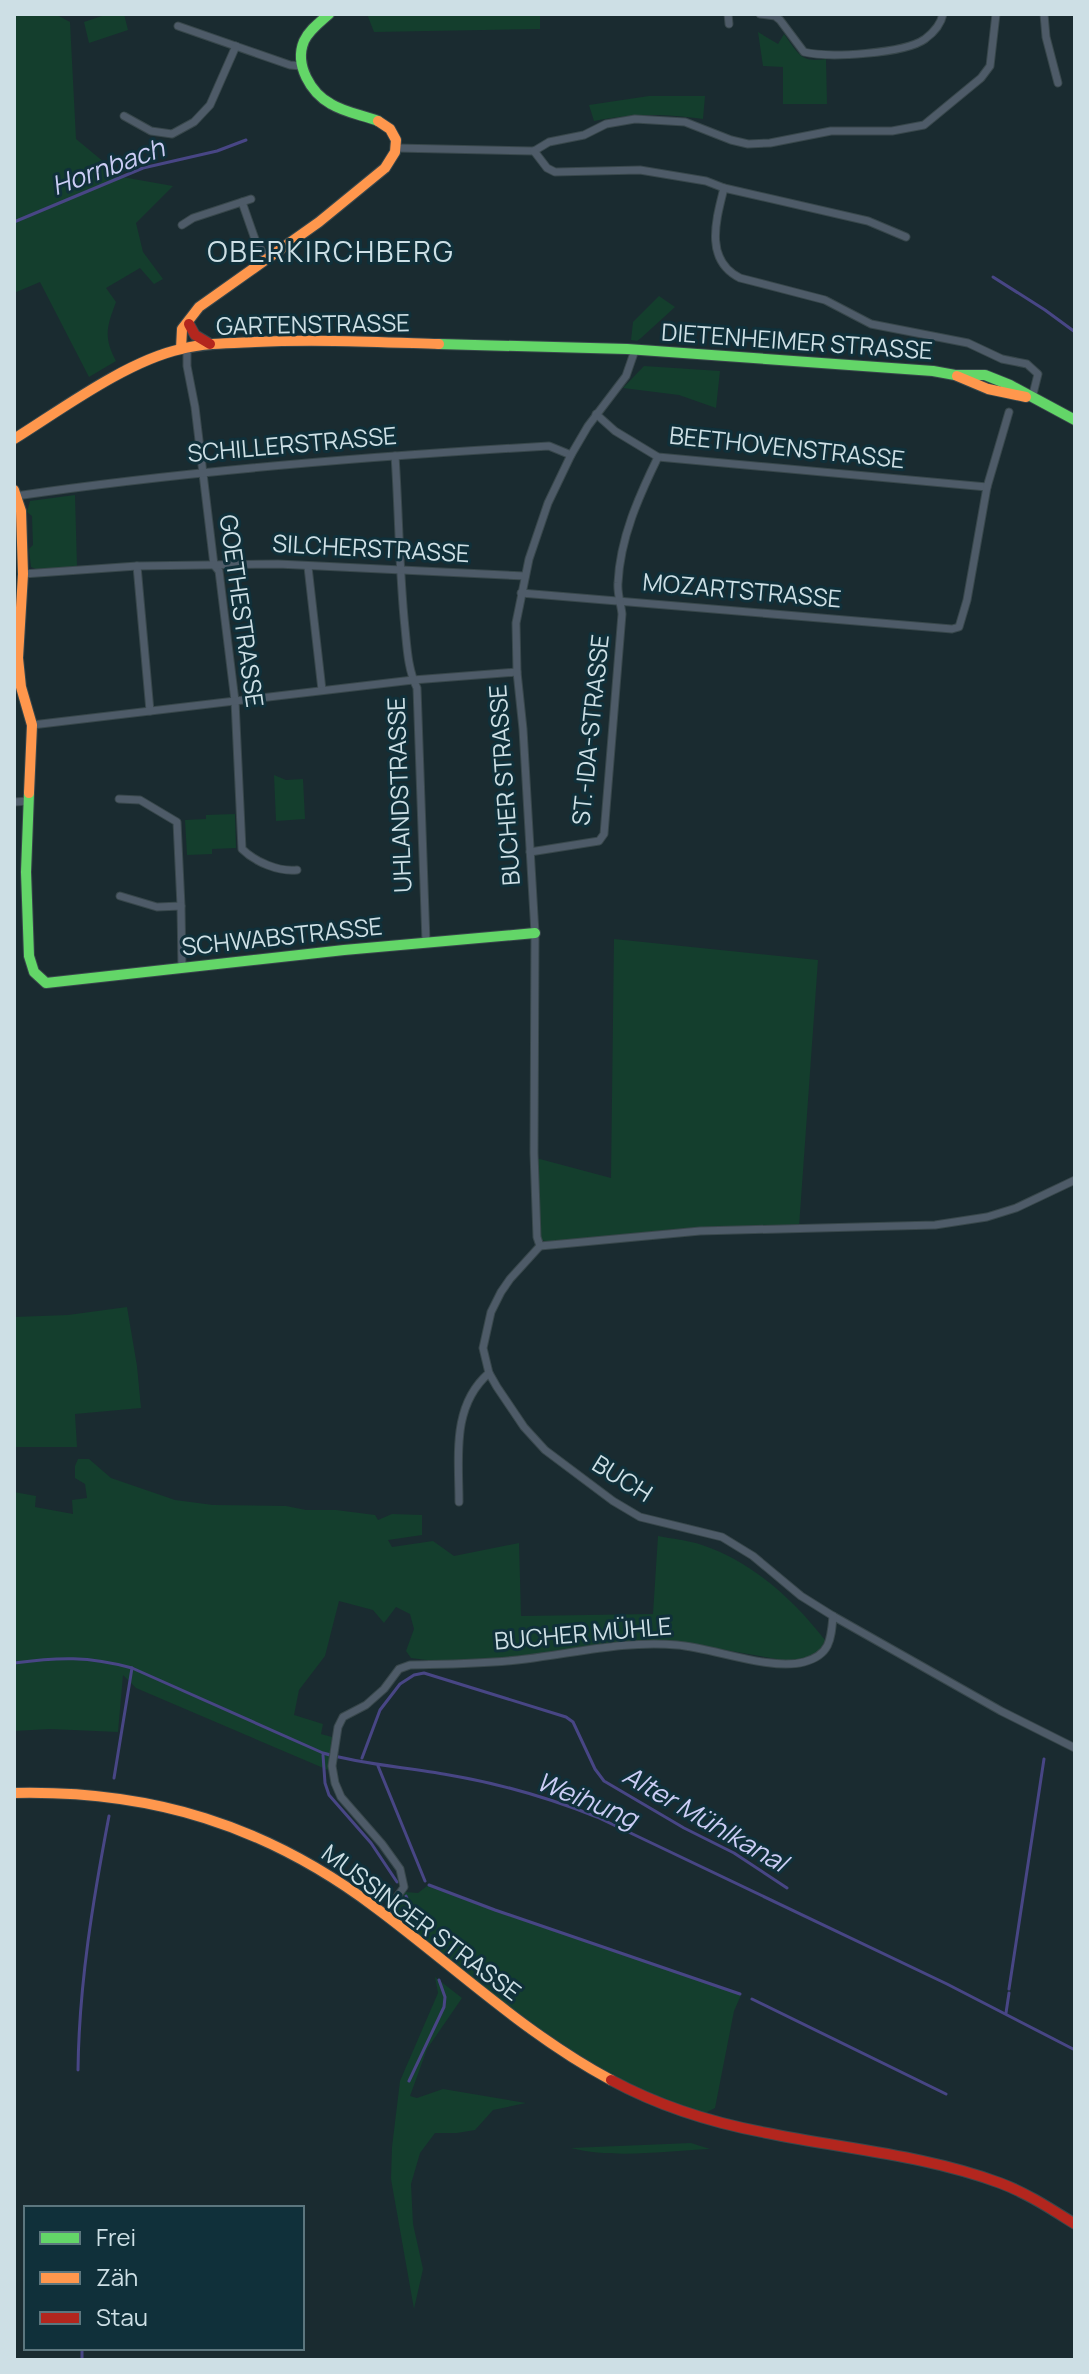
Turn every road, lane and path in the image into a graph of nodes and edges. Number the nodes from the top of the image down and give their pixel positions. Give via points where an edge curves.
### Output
1 (329, 14) edge
2 (728, 14) edge
3 (760, 14) edge
4 (943, 14) edge
5 (996, 14) edge
6 (1044, 14) edge
7 (729, 24) dead end
8 (178, 26) dead end
9 (236, 46) junction
10 (301, 66) junction
11 (1058, 83) dead end
12 (124, 116) dead end
13 (396, 148) junction
14 (534, 151) junction
15 (724, 188) junction
16 (182, 225) dead end
17 (906, 237) dead end
18 (265, 256) junction
19 (191, 319) junction
20 (212, 345) junction
21 (184, 349) junction
22 (635, 350) junction
23 (1032, 398) junction
24 (1009, 412) dead end
25 (596, 414) junction
26 (1075, 420) edge
27 (14, 439) edge
28 (571, 455) junction
29 (395, 456) junction
30 (658, 457) junction
31 (202, 473) junction
32 (987, 487) junction
33 (15, 493) edge
34 (18, 561) edge
35 (214, 565) junction
36 (137, 566) junction
37 (308, 567) junction
38 (399, 572) junction
39 (23, 574) junction
40 (525, 576) junction
41 (521, 593) junction
42 (621, 601) junction
43 (517, 672) junction
44 (413, 680) junction
45 (322, 690) junction
46 (235, 701) junction
47 (150, 711) junction
48 (32, 725) junction
49 (119, 799) dead end
50 (29, 801) junction
51 (14, 802) edge
52 (530, 852) junction
53 (297, 870) dead end
54 (120, 896) dead end
55 (181, 906) junction
56 (535, 933) junction
57 (426, 942) junction
58 (182, 968) junction
59 (1075, 1180) edge
60 (540, 1246) junction
61 (489, 1373) junction
62 (459, 1502) dead end
63 (833, 1616) junction
64 (1075, 1748) edge
65 (14, 1793) edge
66 (384, 1915) junction
67 (1075, 2224) edge

1 - 10 street via 303,43
2 - 7 street
3 - 4 street via 780,20 804,52 844,54 923,41
5 - 14 street via 990,66 924,125 831,131 748,144 685,122 635,119 549,142
6 - 11 street
8 - 9 street
9 - 10 street
9 - 12 street via 210,105 194,122 172,134 151,131
10 - 13 street via 323,99 390,129
13 - 14 street
13 - 18 street via 389,164 366,184
14 - 15 street via 555,172 640,170
15 - 17 street via 868,221
15 - 23 street via 716,247 721,265 731,273 825,300 871,324 968,343 1027,364 1038,374
16 - 18 street via 246,201
18 - 19 street
19 - 20 street via 195,335
19 - 21 street via 181,330
20 - 21 street, GARTENSTRASSE
20 - 22 street, GARTENSTRASSE via 337,341
21 - 27 street, GARTENSTRASSE via 123,373
21 - 31 street, GOETHESTRASSE
22 - 23 street, DIETENHEIMER STRASSE via 985,375
22 - 25 street, BUCHER STRASSE via 626,376
23 - 26 street, DIETENHEIMER STRASSE
24 - 32 street
25 - 28 street, BUCHER STRASSE
25 - 30 street, BEETHOVENSTRASSE
28 - 29 street, SCHILLERSTRASSE via 549,446
28 - 40 street, BUCHER STRASSE via 548,503
29 - 31 street, SCHILLERSTRASSE
29 - 38 street, UHLANDSTRASSE
30 - 32 street, BEETHOVENSTRASSE
30 - 42 street via 627,533 617,586
31 - 33 street, SCHILLERSTRASSE
31 - 35 street, GOETHESTRASSE
32 - 42 street, MOZARTSTRASSE via 959,627
33 - 34 street via 21,511
34 - 39 street
35 - 36 street, SILCHERSTRASSE
35 - 37 street, SILCHERSTRASSE
35 - 46 street, GOETHESTRASSE via 219,571
36 - 39 street, SILCHERSTRASSE
36 - 47 street
37 - 38 street, SILCHERSTRASSE
37 - 45 street
38 - 40 street, SILCHERSTRASSE
38 - 44 street, UHLANDSTRASSE
39 - 48 street via 18,658
40 - 41 street, BUCHER STRASSE
41 - 42 street, MOZARTSTRASSE
41 - 43 street, BUCHER STRASSE
42 - 52 street, ST.-IDA-STRASSE via 604,834 599,841
43 - 44 street
43 - 52 street, BUCHER STRASSE
44 - 45 street
44 - 57 street, UHLANDSTRASSE
45 - 46 street
46 - 47 street
46 - 53 street, GOETHESTRASSE via 242,849 284,871
47 - 48 street
48 - 50 street
49 - 55 street via 140,800 177,822
50 - 51 street
50 - 58 street, SCHWABSTRASSE via 29,956 36,976 46,983
52 - 56 street, BUCHER STRASSE
54 - 55 street via 157,907
55 - 58 street
56 - 57 street, SCHWABSTRASSE
56 - 60 street, BUCHER STRASSE via 534,1153
57 - 58 street, SCHWABSTRASSE
59 - 60 street via 1016,1208 935,1225 700,1231
60 - 61 street via 510,1279 491,1312 483,1348
61 - 62 street via 467,1402 460,1426
61 - 63 street, BUCH via 536,1442 613,1501 650,1520 722,1537
63 - 64 street
63 - 66 street, BUCHER MÜHLE via 825,1652 791,1664 644,1644 399,1669 366,1705 343,1717 332,1766 341,1797 400,1869 404,1887
65 - 66 street, MUSSINGER STRASSE via 106,1796 218,1821 305,1861
66 - 67 street, MUSSINGER STRASSE via 573,2058 670,2106 737,2126 967,2170 1032,2197

